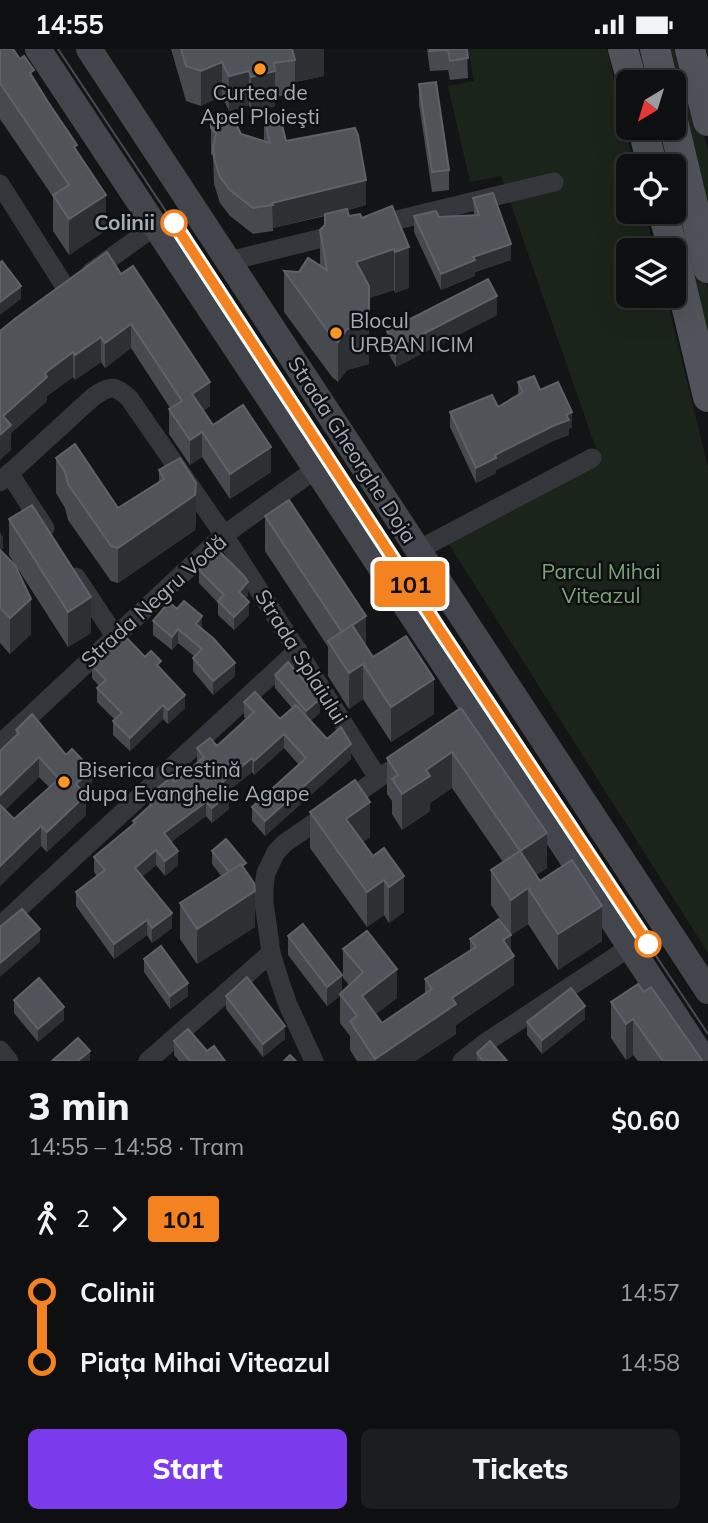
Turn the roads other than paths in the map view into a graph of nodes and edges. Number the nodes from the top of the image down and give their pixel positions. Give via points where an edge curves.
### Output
1 (38, 49) edge
2 (89, 49) edge
3 (624, 49) edge
4 (655, 49) edge
5 (690, 49) edge
6 (629, 70) edge
7 (660, 70) edge
8 (708, 121) edge
9 (678, 140) edge
10 (554, 182) dead end
11 (0, 184) edge
12 (155, 226) junction
13 (229, 261) junction
14 (708, 268) edge
15 (686, 306) edge
16 (708, 397) edge
17 (592, 458) dead end
18 (316, 469) junction
19 (4, 478) edge
20 (224, 535) junction
21 (54, 543) edge
22 (418, 550) junction
23 (69, 566) edge
24 (115, 636) junction
25 (298, 650) junction
26 (0, 744) edge
27 (400, 764) edge
28 (378, 778) junction
29 (0, 926) edge
30 (630, 947) junction
31 (271, 953) junction
32 (708, 992) edge
33 (0, 1050) edge
34 (9, 1061) edge
35 (148, 1061) edge
36 (314, 1061) edge
37 (462, 1061) edge
38 (705, 1061) edge

1 - 12 main road, Strada Gheorghe Doja
2 - 13 main road, Strada Gheorghe Doja
3 - 6 main road
4 - 7 main road
5 - 8 main road
9 - 14 main road
10 - 13 street
11 - 12 street via 62,294
12 - 18 main road, Strada Gheorghe Doja
13 - 22 main road, Strada Gheorghe Doja
15 - 16 main road
17 - 22 street
18 - 20 street, Strada Negru Vodă
18 - 30 main road, Strada Gheorghe Doja via 471,716
19 - 20 street, Strada Splaiului via 93,397 115,387 130,398
19 - 21 street
20 - 24 street, Strada Negru Vodă
20 - 25 street, Strada Splaiului
22 - 32 main road, Strada Gheorghe Doja
23 - 24 street
24 - 26 street, Strada Negru Vodă
25 - 28 street, Strada Splaiului
25 - 29 street
27 - 28 street
28 - 31 street via 293,837 271,860 264,886
30 - 37 street
30 - 38 main road, Strada Gheorghe Doja
31 - 35 street
31 - 36 street
33 - 34 street

